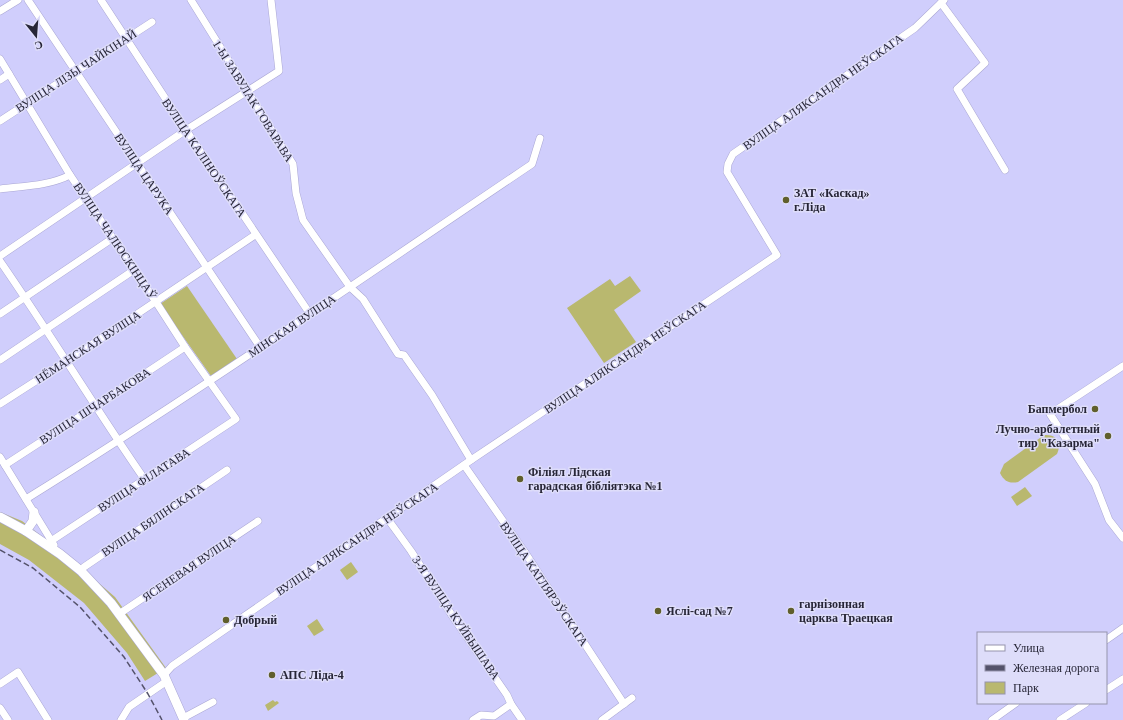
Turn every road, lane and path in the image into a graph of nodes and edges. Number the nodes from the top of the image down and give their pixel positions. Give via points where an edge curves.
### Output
1 (18, 0) edge
2 (28, 0) edge
3 (101, 0) edge
4 (191, 0) edge
5 (271, 0) edge
6 (942, 1) edge
7 (0, 11) edge
8 (152, 22) dead end
9 (125, 39) junction
10 (0, 59) edge
11 (75, 72) junction
12 (9, 74) junction
13 (0, 80) edge
14 (248, 90) junction
15 (26, 103) junction
16 (0, 121) edge
17 (186, 130) junction
18 (540, 138) dead end
19 (137, 164) junction
20 (1005, 170) dead end
21 (70, 175) junction
22 (0, 189) edge
23 (86, 198) junction
24 (256, 235) junction
25 (113, 238) junction
26 (0, 256) edge
27 (0, 261) edge
28 (208, 267) junction
29 (134, 270) junction
30 (350, 287) junction
31 (26, 297) junction
32 (156, 302) junction
33 (0, 314) edge
34 (310, 314) junction
35 (46, 329) junction
36 (185, 347) junction
37 (260, 347) junction
38 (0, 360) edge
39 (67, 362) junction
40 (1123, 366) edge
41 (209, 381) junction
42 (0, 404) edge
43 (96, 406) junction
44 (236, 419) joint
45 (119, 441) junction
46 (0, 457) edge
47 (471, 460) junction
48 (5, 465) junction
49 (464, 465) junction
50 (227, 470) dead end
51 (145, 480) junction
52 (26, 499) junction
53 (34, 512) junction
54 (0, 517) edge
55 (387, 518) junction
56 (258, 521) dead end
57 (26, 531) junction
58 (1123, 538) edge
59 (52, 541) junction
60 (60, 554) junction
61 (81, 571) junction
62 (119, 614) junction
63 (1123, 628) edge
64 (1107, 639) edge
65 (166, 678) junction
66 (1123, 679) edge
67 (0, 684) edge
68 (1107, 689) edge
69 (632, 698) dead end
70 (213, 702) dead end
71 (511, 704) junction
72 (624, 704) junction
73 (1015, 704) edge
74 (1084, 704) edge
75 (0, 708) edge
76 (183, 719) edge
77 (8, 720) edge
78 (48, 720) edge
79 (121, 720) edge
80 (473, 720) edge
81 (522, 720) edge
82 (602, 720) edge
83 (992, 720) edge
84 (1060, 720) edge

1 - 7 street
2 - 11 street, ВУЛІЦА ЦАРУКА
3 - 9 street, ВУЛІЦА КАЛІНОЎСКАГА
4 - 14 street, 1-Ы ЗАВУЛАК ГОВАРАВА
5 - 14 street via 279,70
6 - 20 street via 985,63 957,89
6 - 47 street, ВУЛІЦА АЛЯКСАНДРА НЕЎСКАГА via 915,28 733,154 727,172 777,255
8 - 9 street, ВУЛІЦА ЛІЗЫ ЧАЙКІНАЙ
9 - 11 street, ВУЛІЦА ЛІЗЫ ЧАЙКІНАЙ
9 - 17 street, ВУЛІЦА КАЛІНОЎСКАГА
10 - 12 street, ВУЛІЦА ЧАЛЮСКІНЦАЎ
11 - 15 street, ВУЛІЦА ЛІЗЫ ЧАЙКІНАЙ
11 - 19 street, ВУЛІЦА ЦАРУКА
12 - 13 street
12 - 15 street, ВУЛІЦА ЧАЛЮСКІНЦАЎ
14 - 17 street
14 - 30 street, 1-Ы ЗАВУЛАК ГОВАРАВА via 294,164 296,193 303,220
15 - 16 street, ВУЛІЦА ЛІЗЫ ЧАЙКІНАЙ
15 - 21 street, ВУЛІЦА ЧАЛЮСКІНЦАЎ
17 - 19 street
17 - 24 street, ВУЛІЦА КАЛІНОЎСКАГА
18 - 30 street, МІНСКАЯ ВУЛІЦА via 532,164
19 - 23 street
19 - 28 street, ВУЛІЦА ЦАРУКА
21 - 22 street via 45,184
21 - 23 street, ВУЛІЦА ЧАЛЮСКІНЦАЎ
23 - 25 street, ВУЛІЦА ЧАЛЮСКІНЦАЎ
23 - 26 street
24 - 28 street, НЁМАНСКАЯ ВУЛІЦА
24 - 34 street, ВУЛІЦА КАЛІНОЎСКАГА
25 - 29 street, ВУЛІЦА ЧАЛЮСКІНЦАЎ
25 - 31 street
27 - 31 street
28 - 32 street, НЁМАНСКАЯ ВУЛІЦА
28 - 37 street, ВУЛІЦА ЦАРУКА
29 - 32 street, ВУЛІЦА ЧАЛЮСКІНЦАЎ
29 - 35 street
30 - 34 street, МІНСКАЯ ВУЛІЦА
30 - 47 street, 1-Ы ЗАВУЛАК ГОВАРАВА via 363,299 398,354 404,355 432,395
31 - 33 street
31 - 35 street
32 - 36 street, ВУЛІЦА ЧАЛЮСКІНЦАЎ
32 - 39 street, НЁМАНСКАЯ ВУЛІЦА
34 - 37 street, МІНСКАЯ ВУЛІЦА
35 - 38 street
35 - 39 street
36 - 41 street, ВУЛІЦА ЧАЛЮСКІНЦАЎ
36 - 43 street, ВУЛІЦА ШЧАРБАКОВА
37 - 41 street, МІНСКАЯ ВУЛІЦА
39 - 42 street, НЁМАНСКАЯ ВУЛІЦА
39 - 43 street
40 - 58 street via 1050,414 1095,484 1109,520
41 - 44 street, ВУЛІЦА ЧАЛЮСКІНЦАЎ
41 - 45 street, МІНСКАЯ ВУЛІЦА
43 - 45 street
43 - 48 street, ВУЛІЦА ШЧАРБАКОВА
44 - 51 street, ВУЛІЦА ФІЛАТАВА
45 - 51 street
45 - 52 street, МІНСКАЯ ВУЛІЦА
46 - 48 street
47 - 49 street, ВУЛІЦА АЛЯКСАНДРА НЕЎСКАГА
48 - 52 street
49 - 55 street, ВУЛІЦА АЛЯКСАНДРА НЕЎСКАГА
49 - 72 street, ВУЛІЦА КАТЛЯРЭЎСКАГА via 524,551
50 - 61 street, ВУЛІЦА БЯЛІНСКАГА
51 - 59 street, ВУЛІЦА ФІЛАТАВА
52 - 53 street
53 - 57 main road
53 - 59 street
54 - 57 main road
55 - 65 street, ВУЛІЦА АЛЯКСАНДРА НЕЎСКАГА via 172,666
55 - 71 street, 3-Я ВУЛІЦА КУЙБЫШАВА
56 - 62 street, ЯСЕНЕВАЯ ВУЛІЦА
57 - 60 main road
59 - 60 street
60 - 61 main road
61 - 62 main road
62 - 65 main road
63 - 64 street
65 - 76 main road
65 - 79 street, ВУЛІЦА АЛЯКСАНДРА НЕЎСКАГА via 129,707
66 - 68 street
67 - 78 street via 18,672
69 - 72 street
70 - 76 street
71 - 80 street via 494,716 481,715
71 - 81 street, 3-Я ВУЛІЦА КУЙБЫШАВА
72 - 82 street
73 - 83 street
74 - 84 street
75 - 77 street

